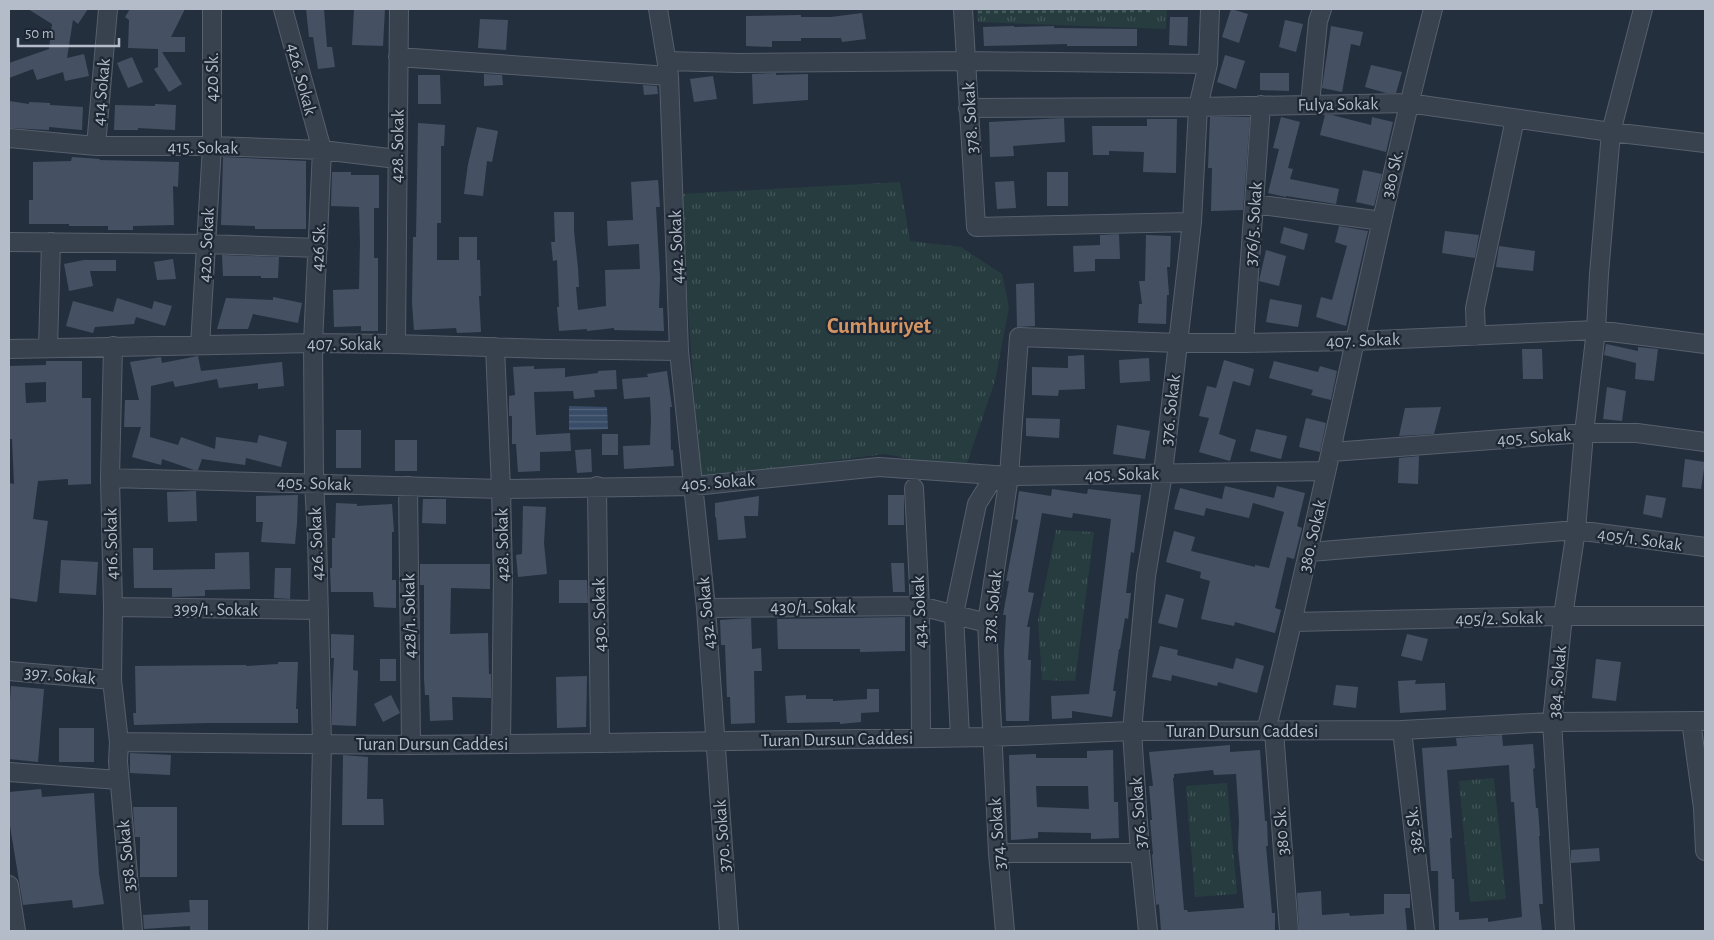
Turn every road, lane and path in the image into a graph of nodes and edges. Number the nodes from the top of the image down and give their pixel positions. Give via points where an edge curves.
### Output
1 (108, 9) edge
2 (212, 9) edge
3 (283, 9) edge
4 (399, 9) edge
5 (658, 9) edge
6 (1210, 9) edge
7 (1322, 9) edge
8 (1432, 9) edge
9 (1643, 9) edge
10 (964, 11) edge
11 (1150, 11) dead end
12 (398, 57) junction
13 (968, 61) junction
14 (1208, 64) junction
15 (668, 69) junction
16 (1408, 103) junction
17 (1310, 104) junction
18 (1261, 105) junction
19 (1198, 107) junction
20 (968, 108) junction
21 (1515, 119) junction
22 (1610, 132) junction
23 (9, 138) edge
24 (1705, 143) edge
25 (96, 146) junction
26 (212, 146) junction
27 (322, 150) junction
28 (397, 158) junction
29 (1254, 204) junction
30 (1382, 221) junction
31 (1192, 222) junction
32 (9, 242) edge
33 (51, 242) junction
34 (207, 244) junction
35 (318, 248) junction
36 (1596, 330) junction
37 (1476, 336) junction
38 (1019, 337) joint
39 (1355, 341) junction
40 (1244, 342) junction
41 (313, 343) junction
42 (1178, 343) junction
43 (396, 344) junction
44 (1705, 344) edge
45 (200, 345) junction
46 (114, 346) junction
47 (495, 347) junction
48 (9, 348) edge
49 (48, 348) junction
50 (679, 350) junction
51 (1584, 433) junction
52 (1705, 442) edge
53 (1332, 452) junction
54 (1326, 471) junction
55 (1163, 473) junction
56 (1009, 476) junction
57 (110, 478) junction
58 (314, 483) junction
59 (408, 486) junction
60 (597, 486) junction
61 (694, 486) junction
62 (914, 488) dead end
63 (502, 489) junction
64 (1576, 530) junction
65 (1705, 547) edge
66 (1310, 552) junction
67 (920, 606) junction
68 (112, 607) junction
69 (706, 608) junction
70 (319, 610) junction
71 (954, 614) junction
72 (1563, 616) junction
73 (1705, 616) edge
74 (1293, 622) junction
75 (987, 623) junction
76 (9, 671) edge
77 (112, 680) junction
78 (1698, 721) edge
79 (1552, 722) junction
80 (1402, 730) junction
81 (1132, 731) junction
82 (1270, 731) junction
83 (921, 737) junction
84 (960, 737) junction
85 (991, 737) junction
86 (715, 741) junction
87 (119, 742) junction
88 (600, 743) junction
89 (501, 744) junction
90 (322, 745) junction
91 (411, 745) junction
92 (9, 772) edge
93 (119, 780) junction
94 (1705, 851) edge
95 (998, 853) junction
96 (1140, 853) junction
97 (9, 885) edge
98 (16, 931) edge
99 (133, 931) edge
100 (318, 931) edge
101 (728, 931) edge
102 (1005, 931) edge
103 (1148, 931) edge
104 (1289, 931) edge
105 (1425, 931) edge
106 (1565, 931) edge

1 - 25 street, 414 Sokak
2 - 26 street, 420 Sk.
3 - 27 street, 426. Sokak
4 - 12 street, 428. Sokak
5 - 15 street, 442. Sokak
6 - 14 street, 376. Sokak
7 - 17 street
8 - 16 street, 380 Sk.
9 - 22 street, 384. Sokak
10 - 11 path
10 - 13 street, 378. Sokak
12 - 15 street
12 - 28 street, 428. Sokak
13 - 14 street
13 - 15 street via 739,63
13 - 20 street, 378. Sokak
14 - 19 street, 376. Sokak
15 - 50 street, 442. Sokak
16 - 17 street, Fulya Sokak
16 - 21 street, Fulya Sokak
16 - 30 street, 380 Sk.
17 - 18 street, Fulya Sokak
18 - 19 street, Fulya Sokak
18 - 29 street, 376/5. Sokak
19 - 20 street, Fulya Sokak
19 - 31 street, 376. Sokak
20 - 31 street, 378. Sokak via 976,227
21 - 22 street, Fulya Sokak
21 - 37 street via 1475,308
22 - 24 street, Fulya Sokak
22 - 36 street, 384. Sokak
23 - 25 street, 415. Sokak
25 - 26 street, 415. Sokak
26 - 27 street, 415. Sokak
26 - 34 street, 420. Sokak
27 - 28 street, 415. Sokak
27 - 35 street, 426 Sk.
28 - 43 street, 428. Sokak
29 - 30 street
29 - 40 street, 376/5. Sokak
30 - 39 street, 380 Sk.
31 - 42 street, 376. Sokak
32 - 33 street
33 - 34 street
33 - 49 street
34 - 35 street
34 - 45 street, 420. Sokak
35 - 41 street, 426 Sk.
36 - 37 street, 407. Sokak
36 - 44 street, 407. Sokak
36 - 51 street, 384. Sokak
37 - 39 street, 407. Sokak
38 - 42 street, 407. Sokak
38 - 56 street, 378. Sokak
39 - 40 street, 407. Sokak
39 - 53 street, 380. Sokak
40 - 42 street, 407. Sokak
41 - 43 street, 407. Sokak
41 - 45 street, 407. Sokak
41 - 58 street, 426. Sokak
42 - 55 street, 376. Sokak
43 - 47 street, 407. Sokak
45 - 46 street, 407. Sokak
46 - 49 street, 407. Sokak
46 - 57 street, 416. Sokak
47 - 50 street, 407. Sokak
47 - 63 street, 428. Sokak
48 - 49 street, 407. Sokak
50 - 61 street, 442. Sokak
51 - 52 street, 405. Sokak via 1638,433
51 - 53 street, 405. Sokak
51 - 64 street, 384. Sokak
53 - 54 street, 380. Sokak
54 - 55 street, 405. Sokak
54 - 66 street, 380. Sokak
55 - 56 street, 405. Sokak
55 - 81 street, 376. Sokak via 1146,576
56 - 61 street, 405. Sokak via 879,467
56 - 71 street via 990,484 977,504
56 - 75 street, 378. Sokak
57 - 58 street, 405. Sokak
57 - 68 street, 416. Sokak
58 - 59 street, 405. Sokak
58 - 70 street, 426. Sokak
59 - 63 street, 405. Sokak
59 - 91 street, 428/1. Sokak
60 - 61 street, 405. Sokak
60 - 63 street, 405. Sokak
60 - 88 street, 430. Sokak
61 - 69 street, 432. Sokak
62 - 67 street, 434. Sokak
63 - 89 street, 428. Sokak
64 - 65 street, 405/1. Sokak
64 - 66 street, 405/1. Sokak
64 - 72 street, 384. Sokak
66 - 74 street, 380. Sokak
67 - 69 street, 430/1. Sokak
67 - 71 street, 430/1. Sokak
67 - 83 street, 434. Sokak
68 - 70 street, 399/1. Sokak
68 - 77 street, 416. Sokak
69 - 86 street, 432. Sokak
70 - 90 street, 426. Sokak
71 - 75 street, 430/1. Sokak
71 - 84 street
72 - 73 street, 405/2. Sokak
72 - 74 street, 405/2. Sokak
72 - 79 street, 384. Sokak
74 - 82 street, 380. Sokak
75 - 85 street, 378. Sokak
76 - 77 street, 397. Sokak
77 - 87 street, 416. Sokak
78 - 79 street, Turan Dursun Caddesi
78 - 94 street
79 - 80 street, Turan Dursun Caddesi
79 - 106 street, 384. Sokak
80 - 82 street, Turan Dursun Caddesi
80 - 105 street, 382 Sk.
81 - 82 street, Turan Dursun Caddesi
81 - 85 street, Turan Dursun Caddesi
81 - 96 street, 376. Sokak
82 - 104 street, 380 Sk.
83 - 84 street, Turan Dursun Caddesi
83 - 86 street, Turan Dursun Caddesi
84 - 85 street, Turan Dursun Caddesi
85 - 95 street, 374. Sokak
86 - 88 street, Turan Dursun Caddesi
86 - 101 street, 370. Sokak
87 - 90 street, Turan Dursun Caddesi
87 - 93 street
88 - 89 street, Turan Dursun Caddesi
89 - 91 street, Turan Dursun Caddesi
90 - 91 street, Turan Dursun Caddesi
90 - 100 street, 426. Sokak
92 - 93 street
93 - 99 street, 358. Sokak
95 - 96 street
95 - 102 street, 374. Sokak
96 - 103 street, 376. Sokak
97 - 98 street

